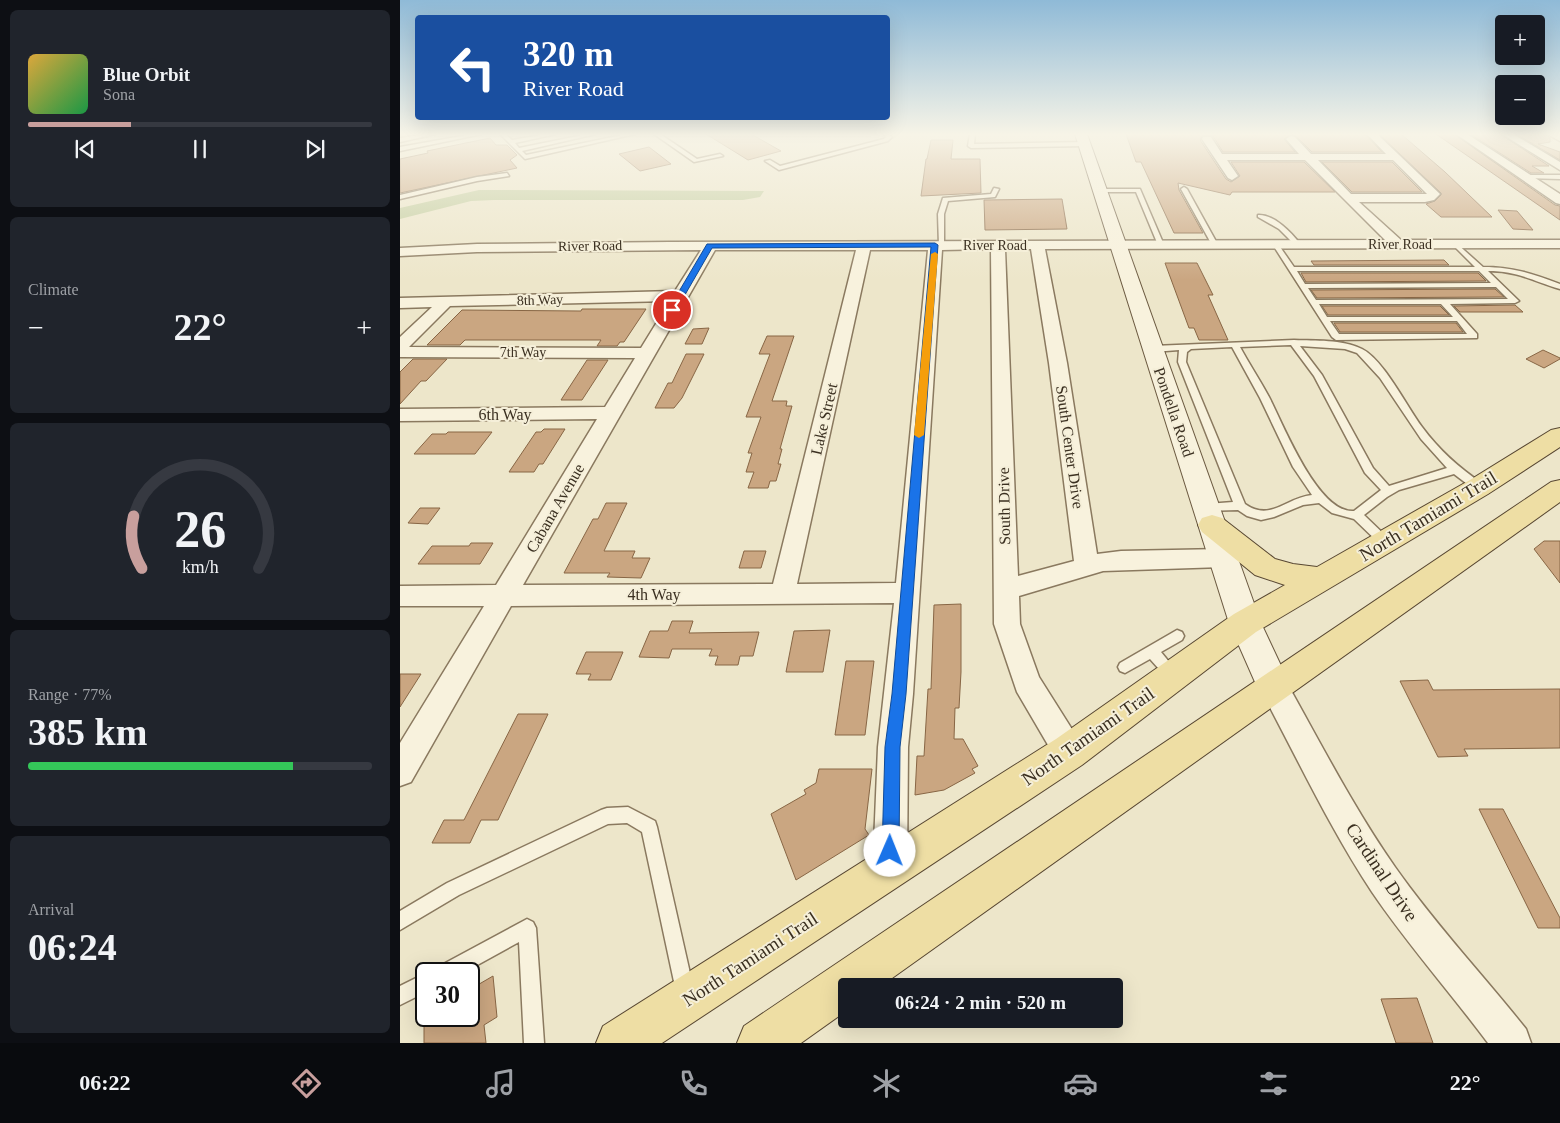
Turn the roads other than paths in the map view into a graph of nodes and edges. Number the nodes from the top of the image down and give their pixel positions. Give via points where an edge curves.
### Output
1 (461, 183) edge
2 (1097, 183) edge
3 (1333, 183) edge
4 (1424, 183) edge
5 (1535, 183) edge
6 (996, 189) dead end
7 (1184, 189) dead end
8 (1100, 190) junction
9 (400, 197) edge
10 (1348, 198) junction
11 (1363, 198) junction
12 (1560, 200) edge
13 (1260, 216) dead end
14 (1370, 219) junction
15 (1384, 219) junction
16 (1118, 244) junction
17 (1402, 244) junction
18 (1456, 244) junction
19 (1560, 244) edge
20 (864, 245) junction
21 (938, 245) junction
22 (998, 245) junction
23 (1037, 245) junction
24 (1161, 245) junction
25 (1215, 245) junction
26 (1276, 245) junction
27 (1298, 245) junction
28 (710, 246) junction
29 (400, 252) edge
30 (1479, 268) junction
31 (1292, 269) junction
32 (1496, 285) junction
33 (1303, 286) junction
34 (1560, 287) edge
35 (680, 296) junction
36 (1313, 302) junction
37 (1444, 302) junction
38 (400, 303) edge
39 (445, 303) junction
40 (1324, 319) junction
41 (1459, 319) junction
42 (1294, 344) junction
43 (1235, 345) junction
44 (400, 346) edge
45 (1188, 347) junction
46 (1153, 349) junction
47 (400, 352) edge
48 (647, 353) junction
49 (611, 413) junction
50 (400, 414) edge
51 (1560, 436) edge
52 (1453, 470) junction
53 (1478, 487) junction
54 (1560, 489) edge
55 (1388, 491) junction
56 (1322, 499) junction
57 (1240, 506) junction
58 (1356, 514) junction
59 (1209, 516) junction
60 (1385, 542) junction
61 (1223, 558) junction
62 (1087, 566) junction
63 (1321, 579) junction
64 (1006, 589) junction
65 (782, 593) junction
66 (907, 593) junction
67 (400, 596) edge
68 (503, 596) junction
69 (1245, 623) junction
70 (1177, 636) dead end
71 (1163, 663) junction
72 (1125, 667) dead end
73 (1274, 687) junction
74 (411, 734) edge
75 (1069, 752) junction
76 (400, 771) edge
77 (890, 868) junction
78 (400, 921) edge
79 (464, 962) edge
80 (415, 988) edge
81 (400, 996) edge
82 (687, 1000) junction
83 (1517, 1042) edge
84 (534, 1043) edge
85 (620, 1043) edge
86 (761, 1043) edge

1 - 9 lane
2 - 8 main road, Pondella Road
3 - 10 street
4 - 11 street via 1433,191 1433,196
5 - 12 street
6 - 21 lane via 993,196 945,198
7 - 25 lane
8 - 16 main road, Pondella Road
8 - 24 lane via 1138,190
10 - 11 street
10 - 14 street
11 - 15 street
13 - 27 lane via 1277,224
14 - 15 street
14 - 17 street
15 - 17 street
16 - 23 street, River Road
16 - 24 street, River Road
16 - 46 main road, Pondella Road
17 - 18 street, River Road
17 - 27 street, River Road
18 - 19 street, River Road
18 - 30 lane
20 - 21 street, River Road
20 - 28 street, River Road
20 - 65 street, Lake Street
21 - 22 street, River Road
21 - 66 street
22 - 23 street, River Road
22 - 64 street, South Drive
23 - 62 street, South Center Drive via 1058,363
24 - 25 street, River Road
25 - 26 street, River Road
26 - 27 street, River Road
26 - 31 lane
28 - 29 street, River Road via 477,248
28 - 35 street, Cabana Avenue
30 - 31 lane
30 - 32 lane
30 - 34 lane via 1515,270
31 - 33 lane
32 - 33 lane
32 - 37 lane via 1515,301
33 - 36 lane
35 - 39 street, 8th Way
35 - 48 street, Cabana Avenue
36 - 37 lane
36 - 40 lane
37 - 41 lane
38 - 39 street, 8th Way
39 - 44 street
40 - 41 lane
40 - 41 lane via 1336,337 1474,336
42 - 43 lane
42 - 52 lane via 1338,344 1360,351
42 - 55 lane via 1318,375 1369,470
43 - 45 lane
43 - 56 lane via 1297,466
45 - 46 lane
45 - 57 lane via 1183,351 1182,362
46 - 59 main road, Pondella Road
47 - 48 street, 7th Way
48 - 49 street, Cabana Avenue
49 - 50 street, 6th Way
49 - 68 street, Cabana Avenue
51 - 53 main road, North Tamiami Trail
52 - 53 lane
52 - 55 lane
53 - 60 main road, North Tamiami Trail
54 - 73 main road
55 - 58 lane
56 - 57 lane via 1304,499 1265,517 1256,516
56 - 58 lane via 1340,512
57 - 59 lane
58 - 60 lane
59 - 61 main road, Pondella Road
59 - 63 main road via 1265,567 1293,576
60 - 63 main road, North Tamiami Trail
61 - 62 street via 1121,560
61 - 69 main road, Pondella Road
62 - 64 street
63 - 69 main road, North Tamiami Trail
64 - 75 street, South Drive via 1007,624 1027,683
65 - 66 street, 4th Way
65 - 68 street, 4th Way
66 - 77 street via 893,747
67 - 68 street, 4th Way
68 - 74 street, Cabana Avenue
69 - 71 main road, North Tamiami Trail
69 - 73 main road, Pondella Road
70 - 71 lane
71 - 72 lane
71 - 75 main road, North Tamiami Trail
73 - 83 street, Cardinal Drive via 1383,879 1412,920
73 - 86 main road
74 - 76 street, Cabana Avenue
75 - 77 main road, North Tamiami Trail
77 - 82 main road, North Tamiami Trail
78 - 82 lane via 454,889 607,816 628,815 649,826
79 - 84 lane via 527,928
80 - 81 lane
82 - 85 main road, North Tamiami Trail

